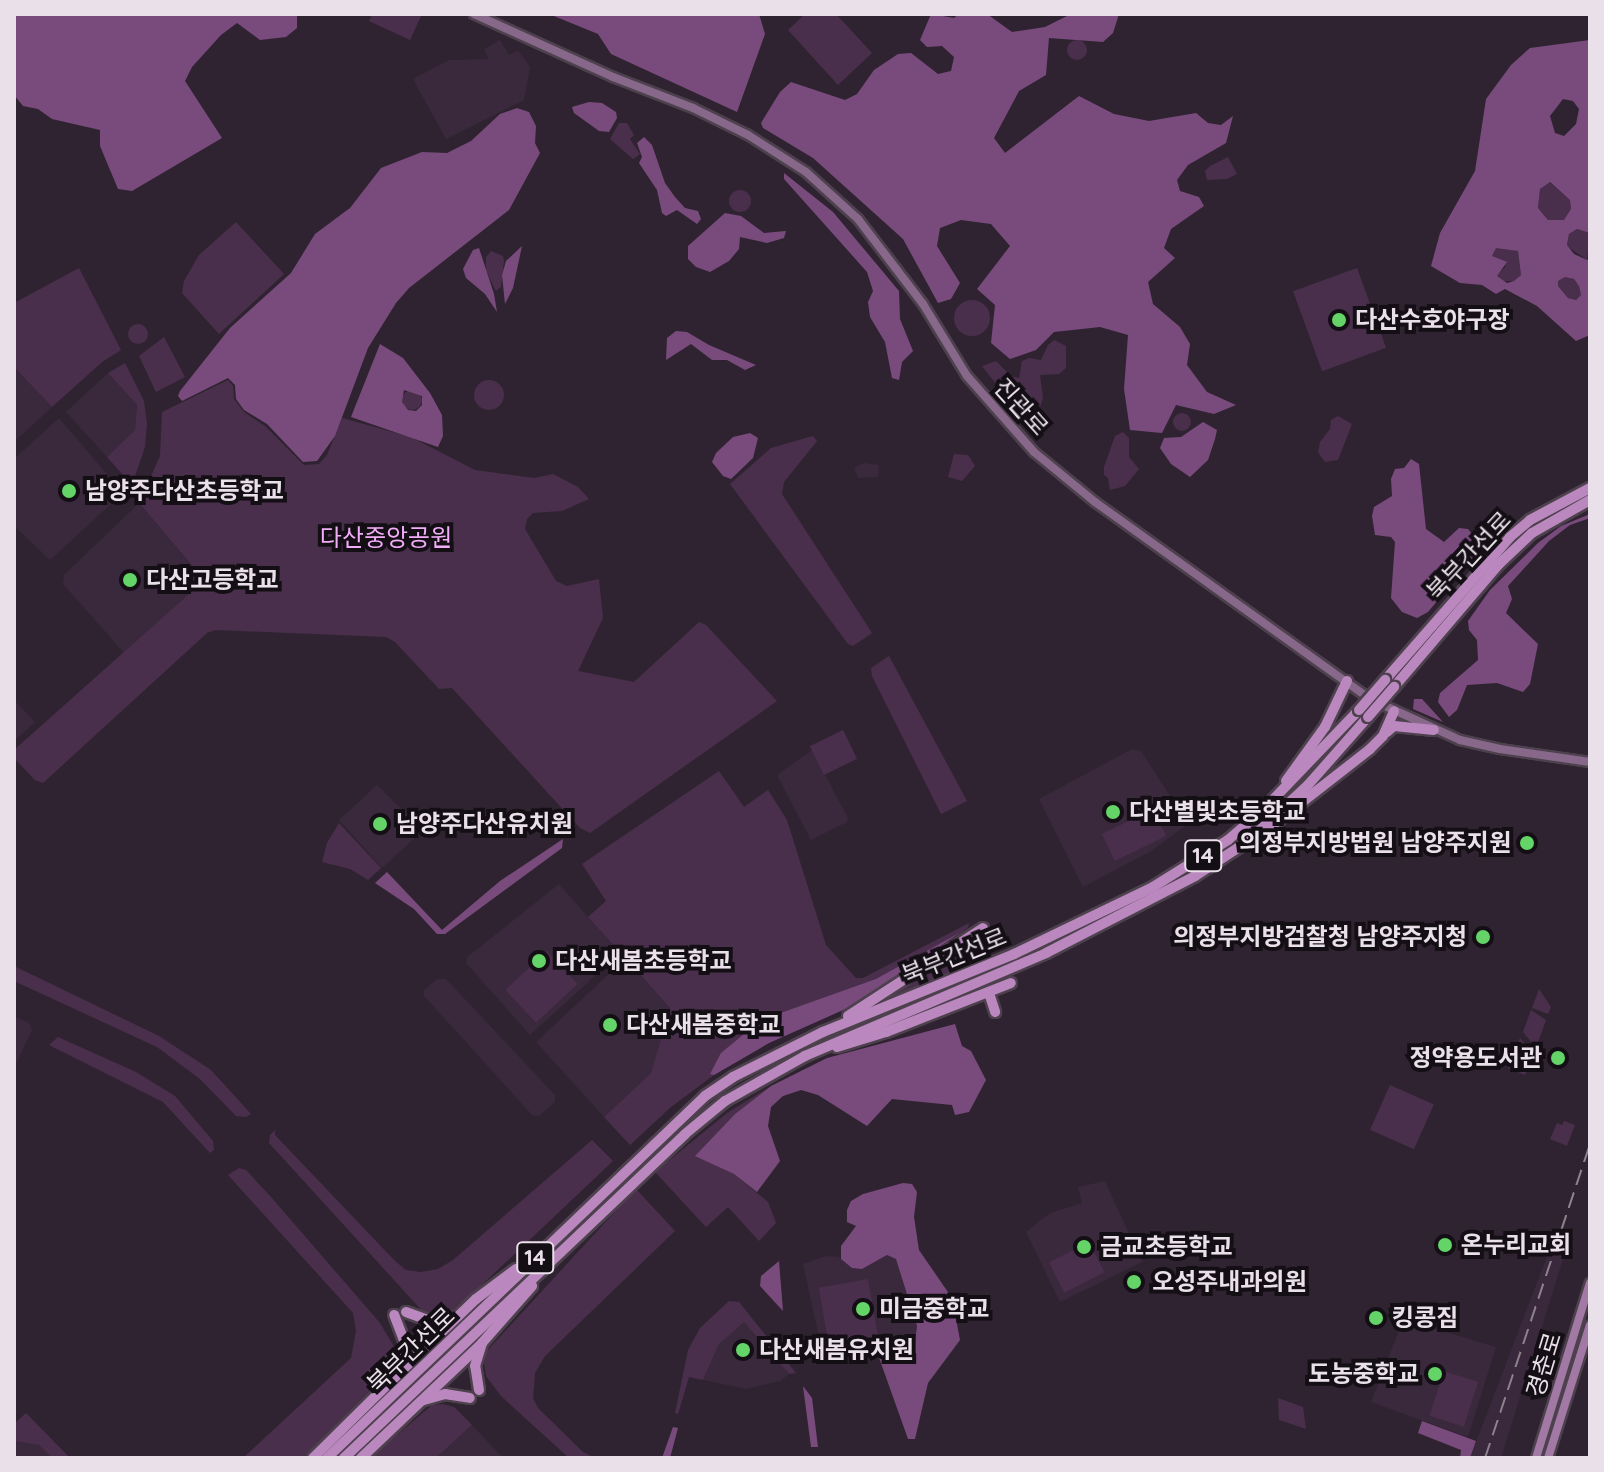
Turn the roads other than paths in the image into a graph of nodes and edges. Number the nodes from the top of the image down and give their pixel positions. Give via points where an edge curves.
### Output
1 (474, 14) edge
2 (1590, 488) edge
3 (1590, 503) edge
4 (1347, 681) junction
5 (1389, 683) junction
6 (1394, 711) junction
7 (1434, 730) junction
8 (1383, 736) junction
9 (1590, 762) edge
10 (1264, 809) junction
11 (1247, 842) junction
12 (983, 928) dead end
13 (1011, 983) dead end
14 (989, 993) junction
15 (995, 1012) dead end
16 (823, 1032) junction
17 (805, 1056) junction
18 (553, 1242) junction
19 (559, 1253) junction
20 (1590, 1283) edge
21 (406, 1312) dead end
22 (394, 1315) dead end
23 (459, 1315) junction
24 (1590, 1325) edge
25 (482, 1343) junction
26 (455, 1344) junction
27 (390, 1382) junction
28 (479, 1390) dead end
29 (470, 1398) dead end
30 (422, 1401) junction
31 (313, 1458) edge
32 (327, 1458) edge
33 (344, 1458) edge
34 (361, 1458) edge
35 (1536, 1458) edge
36 (1548, 1458) edge

1 - 4 main road, 진관로 via 693,108 806,172 858,219 923,304 967,376 1034,452 1095,502
2 - 5 highway, 북부간선로 / 14 via 1530,520 1510,537
3 - 5 highway, 북부간선로 / 14 via 1532,533
4 - 6 main road, 진관로
4 - 10 highway via 1325,727
5 - 10 highway, 북부간선로 / 14, bridge
5 - 11 highway, 북부간선로 / 14, bridge via 1368,717 1308,785
6 - 7 main road, 진관로
6 - 8 highway
7 - 8 highway via 1394,726
7 - 9 main road, 진관로 via 1500,749
8 - 11 highway via 1293,812
10 - 16 highway, 북부간선로 / 14 via 1228,840 1153,887 1014,954
11 - 17 highway, 북부간선로 / 14 via 1195,876 1019,965
12 - 16 highway
13 - 14 highway
14 - 15 highway
14 - 17 highway
16 - 18 highway, 북부간선로 / 14 via 705,1096
17 - 19 highway, 북부간선로 / 14 via 725,1101
18 - 23 highway
18 - 26 highway, 북부간선로 / 14
19 - 25 highway
19 - 26 highway, 북부간선로 / 14
20 - 35 main road, 경춘로
21 - 23 highway via 434,1322
22 - 27 highway via 406,1355
23 - 27 highway
24 - 36 main road, 경춘로
25 - 28 highway via 475,1366
25 - 30 highway
26 - 32 highway, 북부간선로 / 14 via 419,1370
26 - 33 highway, 북부간선로 / 14 via 428,1379
27 - 31 highway
29 - 30 highway via 445,1394
30 - 34 highway

